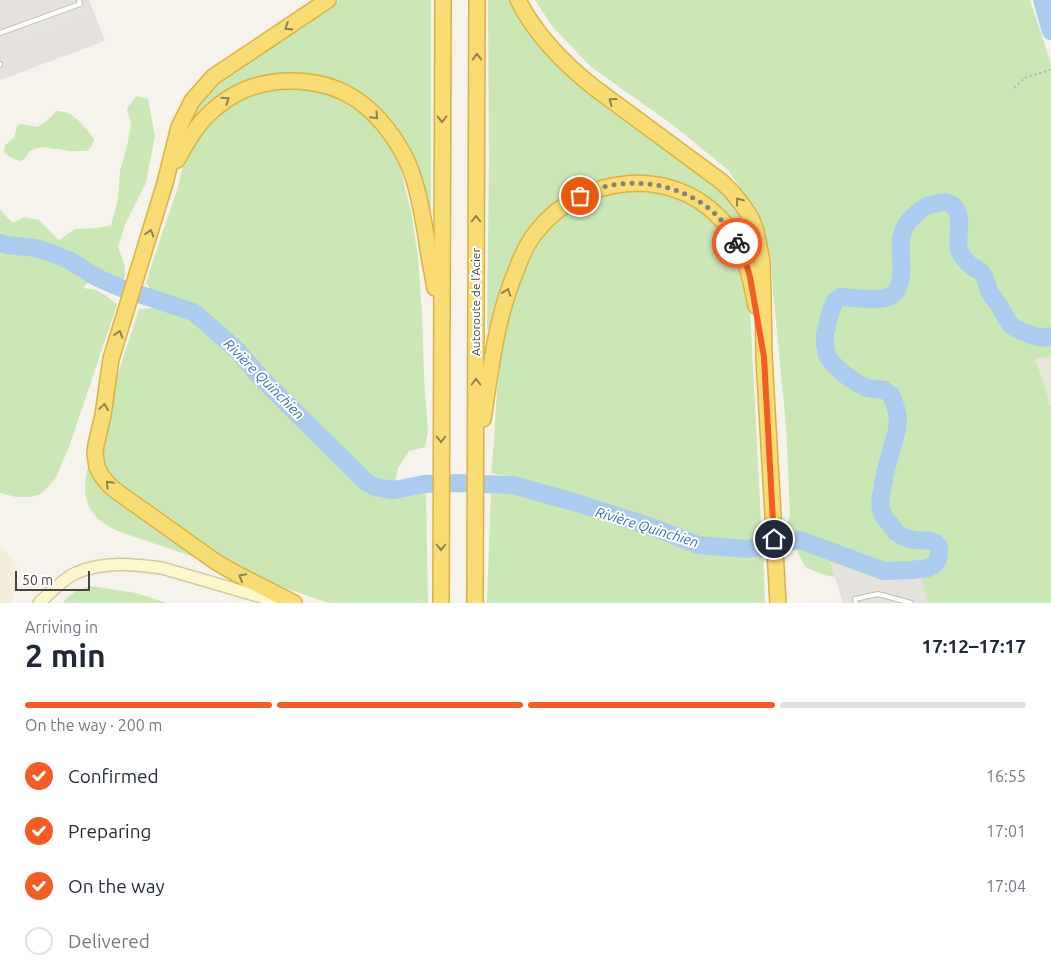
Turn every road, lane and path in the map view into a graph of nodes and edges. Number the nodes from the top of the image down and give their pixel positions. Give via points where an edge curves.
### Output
1 (79, 0) edge
2 (328, 0) edge
3 (443, 0) edge
4 (477, 0) edge
5 (518, 0) edge
6 (0, 33) edge
7 (1051, 70) edge
8 (1014, 88) dead end
9 (165, 183) junction
10 (442, 331) junction
11 (764, 357) junction
12 (475, 470) junction
13 (42, 602) edge
14 (287, 602) edge
15 (441, 603) edge
16 (475, 603) edge
17 (778, 603) edge
18 (856, 603) edge
19 (911, 603) edge

1 - 6 lane via 80,4
2 -> 9 highway via 225,68 202,89 179,127
3 -> 10 highway
12 -> 4 highway, Autoroute de l'Acier
11 -> 5 highway via 760,244 743,206 716,177 576,73 544,40
7 - 8 path via 1026,77
9 -> 10 highway via 201,122 234,95 258,85 284,81 315,83 342,91 367,107 386,128 410,168 422,212
14 -> 9 highway via 202,553 119,494 97,467 96,445 111,359
10 -> 15 highway
12 -> 11 highway via 496,333 517,267 544,222 565,204 592,191 621,184 652,184 694,197 719,216 735,238 746,263
11 - 17 highway
12 - 16 highway, Autoroute de l'Acier
13 - 14 main road via 74,573 111,564 162,568
18 - 19 lane via 855,599 878,594

